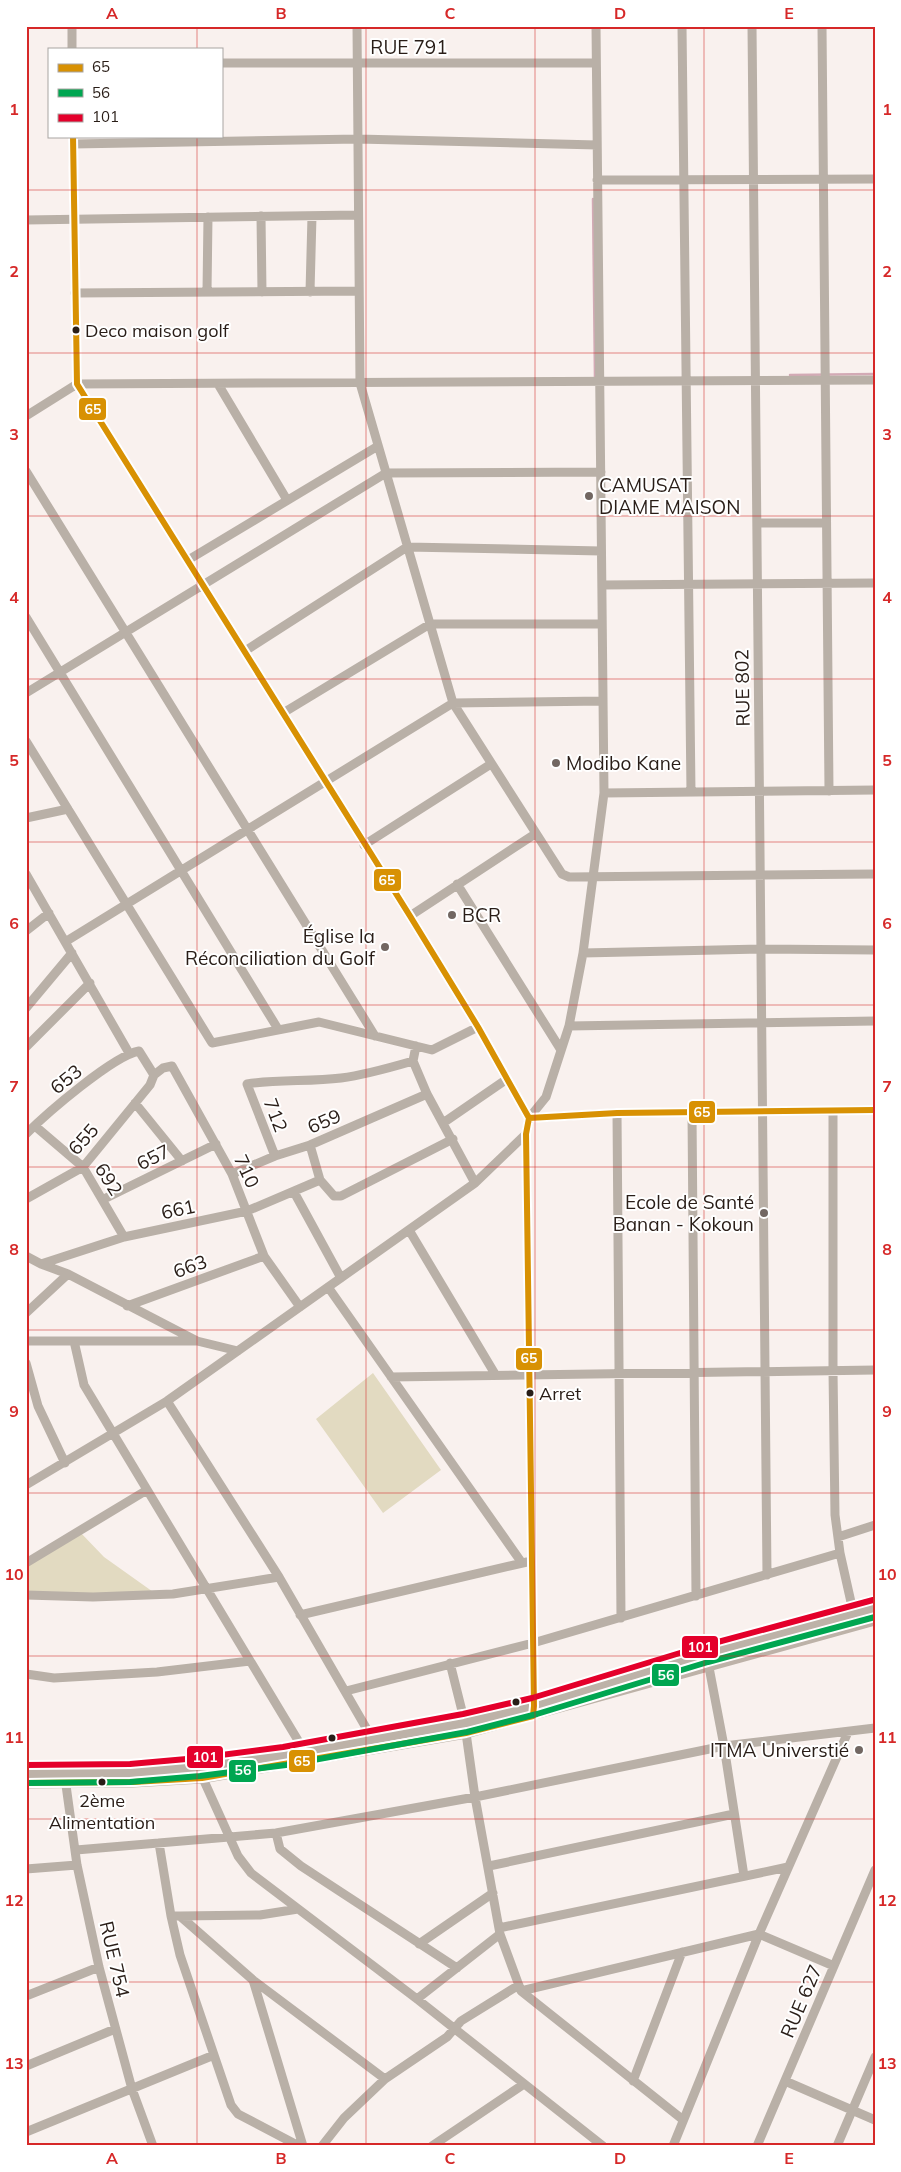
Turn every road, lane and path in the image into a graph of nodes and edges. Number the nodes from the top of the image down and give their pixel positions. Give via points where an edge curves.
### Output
1 (72, 26) edge
2 (356, 26) edge
3 (596, 26) edge
4 (682, 26) edge
5 (752, 26) edge
6 (822, 26) edge
7 (72, 48) edge
8 (222, 63) edge
9 (596, 63) junction
10 (357, 64) junction
11 (358, 139) junction
12 (73, 140) edge
13 (597, 145) junction
14 (875, 178) edge
15 (684, 179) junction
16 (754, 179) junction
17 (823, 179) junction
18 (598, 180) junction
19 (358, 215) junction
20 (261, 216) junction
21 (312, 216) junction
22 (208, 217) junction
23 (74, 218) junction
24 (26, 220) edge
25 (359, 291) junction
26 (208, 292) junction
27 (262, 292) junction
28 (310, 292) junction
29 (76, 293) junction
30 (825, 380) junction
31 (875, 380) edge
32 (686, 381) junction
33 (755, 381) junction
34 (600, 382) junction
35 (360, 383) junction
36 (78, 384) junction
37 (218, 384) junction
38 (26, 416) edge
39 (378, 446) junction
40 (26, 471) edge
41 (601, 472) junction
42 (386, 474) junction
43 (287, 500) junction
44 (826, 522) junction
45 (757, 523) junction
46 (407, 547) junction
47 (601, 551) junction
48 (188, 560) junction
49 (875, 583) edge
50 (688, 584) junction
51 (757, 584) junction
52 (827, 584) junction
53 (203, 585) junction
54 (602, 585) junction
55 (26, 617) edge
56 (430, 624) junction
57 (602, 624) junction
58 (126, 632) junction
59 (245, 651) junction
60 (60, 672) junction
61 (26, 693) edge
62 (603, 702) junction
63 (453, 703) junction
64 (283, 713) junction
65 (26, 741) edge
66 (491, 764) junction
67 (325, 781) junction
68 (829, 790) junction
69 (875, 790) edge
70 (759, 791) junction
71 (691, 792) junction
72 (604, 793) junction
73 (68, 809) junction
74 (26, 818) edge
75 (248, 829) junction
76 (535, 834) junction
77 (364, 844) junction
78 (181, 870) junction
79 (26, 874) edge
80 (875, 874) edge
81 (760, 875) junction
82 (593, 877) junction
83 (457, 884) junction
84 (126, 904) junction
85 (49, 913) junction
86 (410, 916) junction
87 (26, 931) edge
88 (65, 942) junction
89 (760, 949) junction
90 (875, 950) edge
91 (72, 953) junction
92 (583, 953) junction
93 (90, 983) junction
94 (26, 1008) edge
95 (875, 1021) edge
96 (761, 1023) junction
97 (569, 1026) junction
98 (478, 1027) junction
99 (278, 1029) junction
100 (375, 1036) junction
101 (416, 1046) junction
102 (26, 1047) edge
103 (561, 1050) junction
104 (129, 1053) junction
105 (413, 1061) junction
106 (154, 1074) junction
107 (507, 1079) junction
108 (427, 1094) junction
109 (134, 1103) junction
110 (875, 1110) edge
111 (762, 1111) junction
112 (833, 1111) junction
113 (617, 1113) junction
114 (692, 1113) junction
115 (528, 1118) junction
116 (444, 1123) junction
117 (35, 1126) junction
118 (26, 1134) edge
119 (526, 1134) junction
120 (452, 1139) junction
121 (216, 1144) junction
122 (310, 1145) junction
123 (275, 1156) junction
124 (182, 1160) junction
125 (83, 1167) junction
126 (232, 1174) junction
127 (320, 1180) junction
128 (475, 1183) junction
129 (294, 1192) junction
130 (26, 1199) edge
131 (104, 1199) junction
132 (247, 1211) junction
133 (409, 1230) junction
134 (124, 1237) junction
135 (26, 1256) edge
136 (264, 1256) junction
137 (41, 1264) junction
138 (68, 1274) junction
139 (340, 1278) junction
140 (328, 1287) junction
141 (127, 1306) junction
142 (300, 1307) junction
143 (26, 1313) edge
144 (26, 1341) edge
145 (74, 1341) junction
146 (198, 1341) junction
147 (238, 1352) junction
148 (26, 1362) edge
149 (875, 1370) edge
150 (764, 1371) junction
151 (832, 1371) junction
152 (694, 1372) junction
153 (619, 1373) junction
154 (495, 1374) junction
155 (530, 1374) junction
156 (391, 1376) junction
157 (167, 1401) junction
158 (113, 1434) junction
159 (65, 1462) junction
160 (26, 1485) edge
161 (147, 1490) junction
162 (874, 1526) edge
163 (838, 1537) junction
164 (840, 1553) junction
165 (26, 1562) edge
166 (527, 1562) junction
167 (767, 1575) junction
168 (279, 1577) junction
169 (206, 1589) junction
170 (26, 1596) edge
171 (696, 1596) junction
172 (875, 1608) edge
173 (300, 1614) junction
174 (621, 1618) junction
175 (855, 1620) junction
176 (875, 1620) edge
177 (533, 1643) junction
178 (706, 1654) junction
179 (250, 1661) junction
180 (450, 1663) junction
181 (710, 1666) junction
182 (26, 1674) edge
183 (346, 1691) junction
184 (534, 1711) junction
185 (466, 1728) junction
186 (875, 1728) edge
187 (848, 1732) junction
188 (376, 1744) junction
189 (724, 1746) junction
190 (305, 1752) junction
191 (200, 1772) junction
192 (26, 1774) edge
193 (64, 1779) junction
194 (26, 1783) edge
195 (475, 1797) junction
196 (734, 1814) junction
197 (276, 1833) junction
198 (230, 1837) junction
199 (159, 1843) junction
200 (76, 1850) junction
201 (77, 1865) junction
202 (489, 1866) junction
203 (788, 1867) junction
204 (26, 1869) edge
205 (875, 1870) edge
206 (744, 1876) junction
207 (493, 1893) junction
208 (298, 1909) junction
209 (175, 1916) junction
210 (499, 1931) junction
211 (759, 1934) junction
212 (419, 1944) junction
213 (682, 1952) junction
214 (834, 1966) junction
215 (99, 1967) junction
216 (456, 1968) junction
217 (253, 1980) junction
218 (520, 1988) junction
219 (26, 1996) edge
220 (418, 1999) junction
221 (454, 2028) junction
222 (115, 2029) junction
223 (214, 2056) junction
224 (875, 2057) edge
225 (26, 2066) edge
226 (384, 2079) junction
227 (633, 2081) junction
228 (785, 2081) junction
229 (524, 2084) junction
230 (132, 2089) junction
231 (852, 2110) junction
232 (682, 2119) junction
233 (875, 2120) edge
234 (26, 2132) edge
235 (152, 2146) edge
236 (299, 2146) edge
237 (303, 2146) edge
238 (322, 2146) edge
239 (432, 2146) edge
240 (603, 2146) edge
241 (673, 2146) edge
242 (757, 2146) edge
243 (837, 2146) edge

1 - 7 street
2 - 10 street
3 - 9 street
4 - 15 street
5 - 16 street, RUE 802
6 - 17 street
8 - 10 street, RUE 791
9 - 10 street, RUE 791
9 - 13 street
10 - 11 street
11 - 12 street
11 - 13 street
11 - 19 street
12 - 23 street
13 - 18 street
14 - 17 street
15 - 16 street
15 - 18 street
15 - 32 street
16 - 17 street
16 - 33 street, RUE 802
17 - 30 street
18 - 34 street
19 - 21 street
19 - 25 street
20 - 21 street
20 - 22 street
20 - 27 street
21 - 28 street
22 - 23 street
22 - 26 street
23 - 24 street
23 - 29 street
25 - 28 street
25 - 35 street
26 - 27 street
26 - 29 street
27 - 28 street
29 - 36 street
30 - 31 street
30 - 33 street
30 - 44 street
32 - 33 street
32 - 34 street
32 - 50 street
33 - 45 street, RUE 802
34 - 35 street
34 - 41 street
35 - 37 street
35 - 39 street
36 - 37 street
36 - 38 street
36 - 48 street
37 - 43 street
39 - 42 street
39 - 43 street
40 - 58 street
41 - 42 street
41 - 47 street
42 - 46 street
42 - 53 street
43 - 48 street
44 - 45 street
44 - 52 street
45 - 51 street, RUE 802
46 - 47 street
46 - 56 street
46 - 59 street
47 - 54 street
48 - 53 street
49 - 52 street
50 - 51 street
50 - 54 street
50 - 71 street
51 - 52 street
51 - 70 street, RUE 802
52 - 68 street
53 - 58 street
53 - 59 street
54 - 57 street
55 - 60 street
56 - 57 street
56 - 63 street
56 - 64 street
57 - 62 street
58 - 60 street
58 - 75 street
59 - 64 street
60 - 61 street
60 - 78 street
62 - 63 street
62 - 72 street
63 - 66 street
63 - 67 street
64 - 67 street
65 - 73 street
66 - 76 street
66 - 77 street
67 - 75 street
67 - 77 street
68 - 69 street
68 - 70 street
70 - 71 street
70 - 81 street, RUE 802
71 - 72 street
72 - 82 street
73 - 74 street
73 - 84 street
75 - 78 street
75 - 100 street
76 - 82 street via 562,874
76 - 83 street
77 - 86 street
78 - 84 street
78 - 99 street
79 - 85 street
80 - 81 street
81 - 82 street
81 - 89 street, RUE 802
82 - 92 street
83 - 86 street
83 - 103 street
84 - 88 street
84 - 99 street via 212,1043
85 - 87 street
85 - 88 street
86 - 98 street
88 - 91 street
89 - 90 street
89 - 92 street
89 - 96 street, RUE 802
91 - 93 street
91 - 94 street
92 - 97 street
93 - 102 street
93 - 104 street
95 - 96 street
96 - 97 street
96 - 111 street, RUE 802
97 - 103 street
98 - 101 street via 432,1050
98 - 107 street
99 - 100 street via 319,1022
100 - 101 street
101 - 105 street
103 - 115 street via 546,1097
104 - 106 street via 139,1051
104 - 117 street, 653
105 - 108 street
105 - 123 street, 712 via 342,1078 247,1084
106 - 109 street, 655 via 150,1085
106 - 121 street, 710 via 172,1066
107 - 115 street
107 - 116 street
108 - 116 street
108 - 122 street, 659
109 - 124 street
109 - 125 street, 655
110 - 112 street
111 - 112 street
111 - 114 street
111 - 150 street, RUE 802
112 - 151 street
113 - 114 street
113 - 115 street
113 - 153 street
114 - 152 street
115 - 119 street
116 - 120 street
117 - 118 street, 653
117 - 125 street, 692
119 - 128 street
119 - 155 street
120 - 127 street via 341,1196 334,1196
120 - 128 street
121 - 124 street, 657
121 - 126 street, 710
122 - 123 street, 659
122 - 127 street
123 - 126 street, 659
124 - 131 street, 657
125 - 130 street, 655
125 - 131 street, 692
126 - 132 street, 710
127 - 129 street, 661
128 - 133 street
129 - 132 street, 661
129 - 139 street
131 - 134 street, 692
132 - 134 street, 661
132 - 136 street, 710
133 - 139 street
133 - 154 street
134 - 137 street, 661
135 - 137 street
136 - 141 street, 663
136 - 142 street, 710
137 - 138 street
138 - 141 street
138 - 143 street
139 - 140 street
140 - 142 street
140 - 156 street
141 - 146 street
142 - 147 street
144 - 145 street
145 - 146 street
145 - 158 street via 84,1385
146 - 147 street
147 - 157 street
148 - 159 street via 38,1406
149 - 151 street
150 - 151 street
150 - 152 street
150 - 167 street, RUE 802
151 - 163 street
152 - 153 street
152 - 171 street
153 - 155 street
153 - 174 street
154 - 155 street
154 - 156 street
155 - 166 street
156 - 166 street
157 - 158 street
157 - 168 street
158 - 159 street
158 - 161 street
159 - 160 street
161 - 165 street
161 - 169 street
162 - 163 street
163 - 164 street
164 - 167 street
164 - 175 street
166 - 173 street
166 - 177 street
167 - 171 street
168 - 169 street
168 - 173 street
169 - 170 street via 173,1594
169 - 179 street
171 - 174 street
172 - 175 main road
173 - 183 street
174 - 177 street
175 - 176 main road
175 - 178 main road
175 - 181 main road
177 - 180 street
177 - 184 street
178 - 181 street
178 - 184 main road
179 - 182 street via 158,1672 54,1678
179 - 190 street
180 - 183 street
180 - 185 street
181 - 184 main road
181 - 189 street
183 - 188 street
184 - 185 main road
185 - 188 main road
185 - 195 street
186 - 187 street
187 - 189 street
187 - 203 street
188 - 190 main road
188 - 191 main road
189 - 195 street
189 - 196 street
190 - 191 main road
191 - 193 main road via 130,1773
191 - 198 street
192 - 193 main road
193 - 194 main road
193 - 200 street, RUE 754
195 - 197 street
195 - 202 street
196 - 202 street
196 - 206 street
197 - 198 street
197 - 212 street via 280,1849
198 - 199 street
198 - 208 street via 250,1873
199 - 200 street
199 - 209 street
200 - 201 street, RUE 754
201 - 204 street
201 - 215 street, RUE 754
202 - 207 street
203 - 206 street
203 - 211 street
205 - 214 street, RUE 627
206 - 210 street
207 - 210 street
207 - 212 street
208 - 209 street via 260,1915
208 - 220 street
209 - 217 street
209 - 223 street via 180,1954
210 - 216 street
210 - 218 street
211 - 213 street
211 - 214 street
211 - 232 street
212 - 216 street
213 - 218 street
213 - 227 street
214 - 228 street, RUE 627
215 - 219 street
215 - 222 street, RUE 754
216 - 220 street
217 - 226 street
217 - 237 street
218 - 221 street
218 - 227 street
220 - 221 street
221 - 226 street via 447,2037
221 - 229 street
222 - 225 street
222 - 230 street, RUE 754
223 - 230 street
223 - 236 street via 231,2105 238,2114
224 - 231 street
226 - 238 street via 344,2118
227 - 232 street
228 - 231 street
228 - 242 street, RUE 627
229 - 239 street
229 - 240 street
230 - 234 street
230 - 235 street, RUE 754
231 - 233 street
231 - 243 street
232 - 241 street

